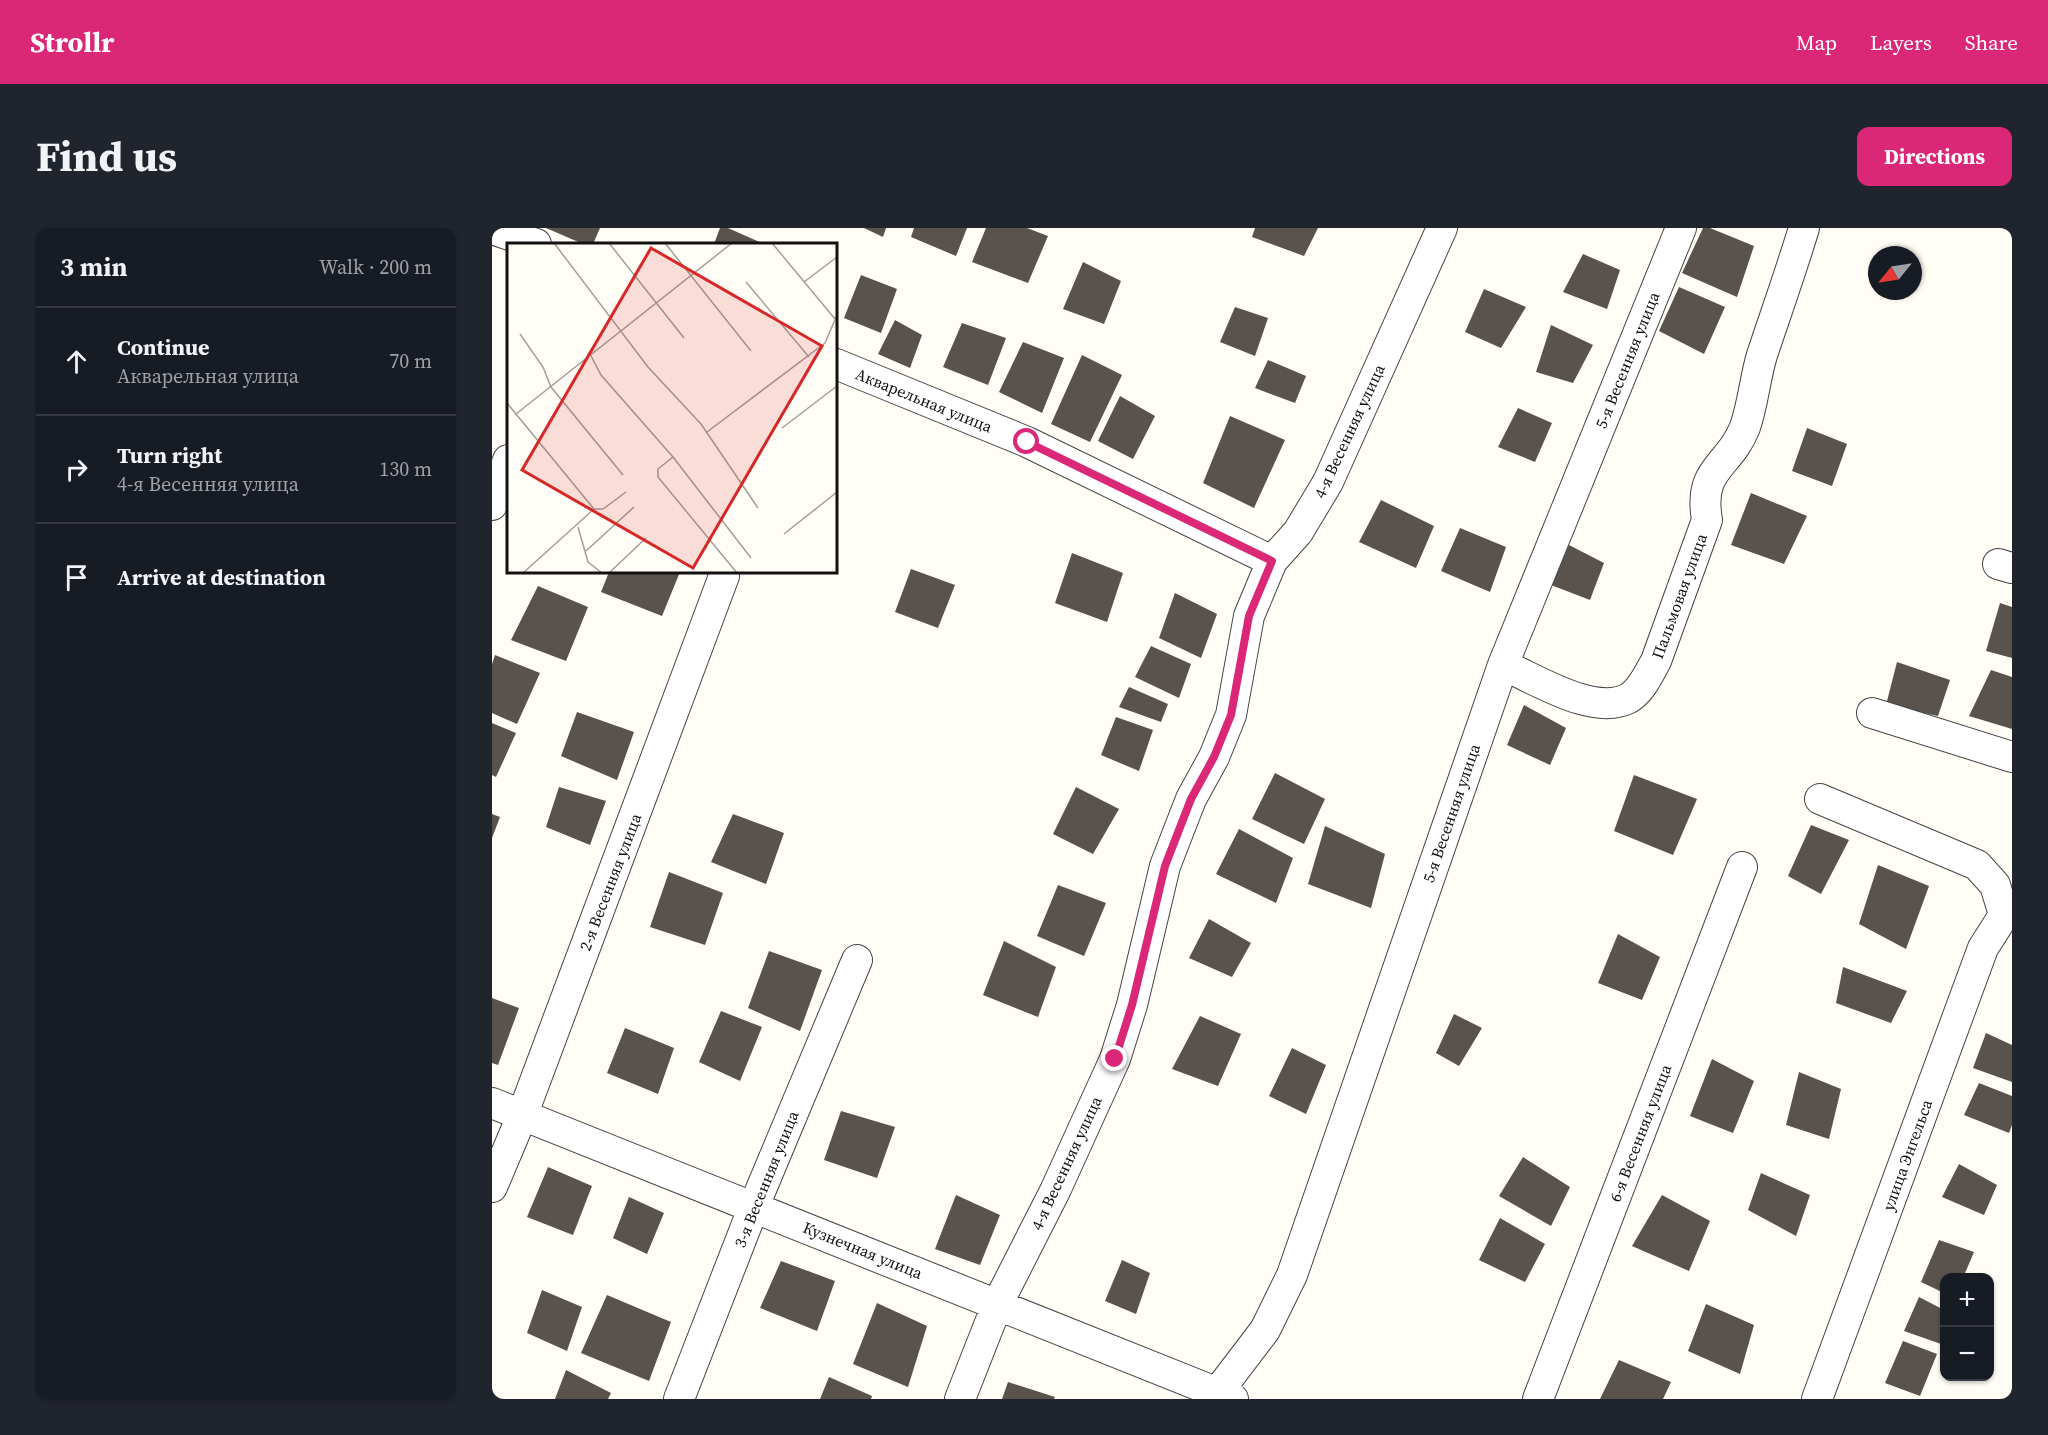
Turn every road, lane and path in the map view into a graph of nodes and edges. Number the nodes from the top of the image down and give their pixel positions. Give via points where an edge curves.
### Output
1 (1442, 228) edge
2 (1681, 228) edge
3 (1804, 228) edge
4 (492, 229) edge
5 (533, 243) edge
6 (837, 364) edge
7 (507, 463) edge
8 (492, 505) edge
9 (1272, 561) junction
10 (724, 576) dead end
11 (1503, 665) junction
12 (1872, 713) dead end
13 (2012, 757) edge
14 (1820, 799) dead end
15 (1742, 867) dead end
16 (2008, 914) edge
17 (857, 960) dead end
18 (492, 1103) edge
19 (522, 1116) junction
20 (492, 1187) edge
21 (754, 1206) junction
22 (997, 1305) junction
23 (1225, 1396) edge
24 (679, 1399) edge
25 (960, 1399) edge
26 (1538, 1399) edge
27 (1817, 1399) edge

1 - 9 street, 4-я Весенняя улица via 1328,482 1298,532
2 - 11 street, 5-я Весенняя улица
3 - 11 street, Пальмовая улица via 1762,355 1744,427 1709,480 1703,499 1707,520 1646,680 1629,698 1605,705 1585,701
4 - 5 street
6 - 9 street, Акварельная улица via 1027,442
7 - 8 street
9 - 22 street, 4-я Весенняя улица via 1249,616 1231,715 1191,799 1165,866 1115,1059
10 - 19 street, 2-я Весенняя улица
11 - 23 street, 5-я Весенняя улица via 1292,1275 1265,1330
12 - 13 street
14 - 16 street via 1977,865 1995,885
15 - 26 street, 6-я Весенняя улица
16 - 27 street, улица Энгельса via 1983,948
17 - 21 street, 3-я Весенняя улица
18 - 19 street, Кузнечная улица
19 - 20 street, 2-я Весенняя улица
19 - 21 street, Кузнечная улица
21 - 22 street, Кузнечная улица
21 - 24 street, 3-я Весенняя улица
22 - 23 street, Кузнечная улица
22 - 25 street, 4-я Весенняя улица

